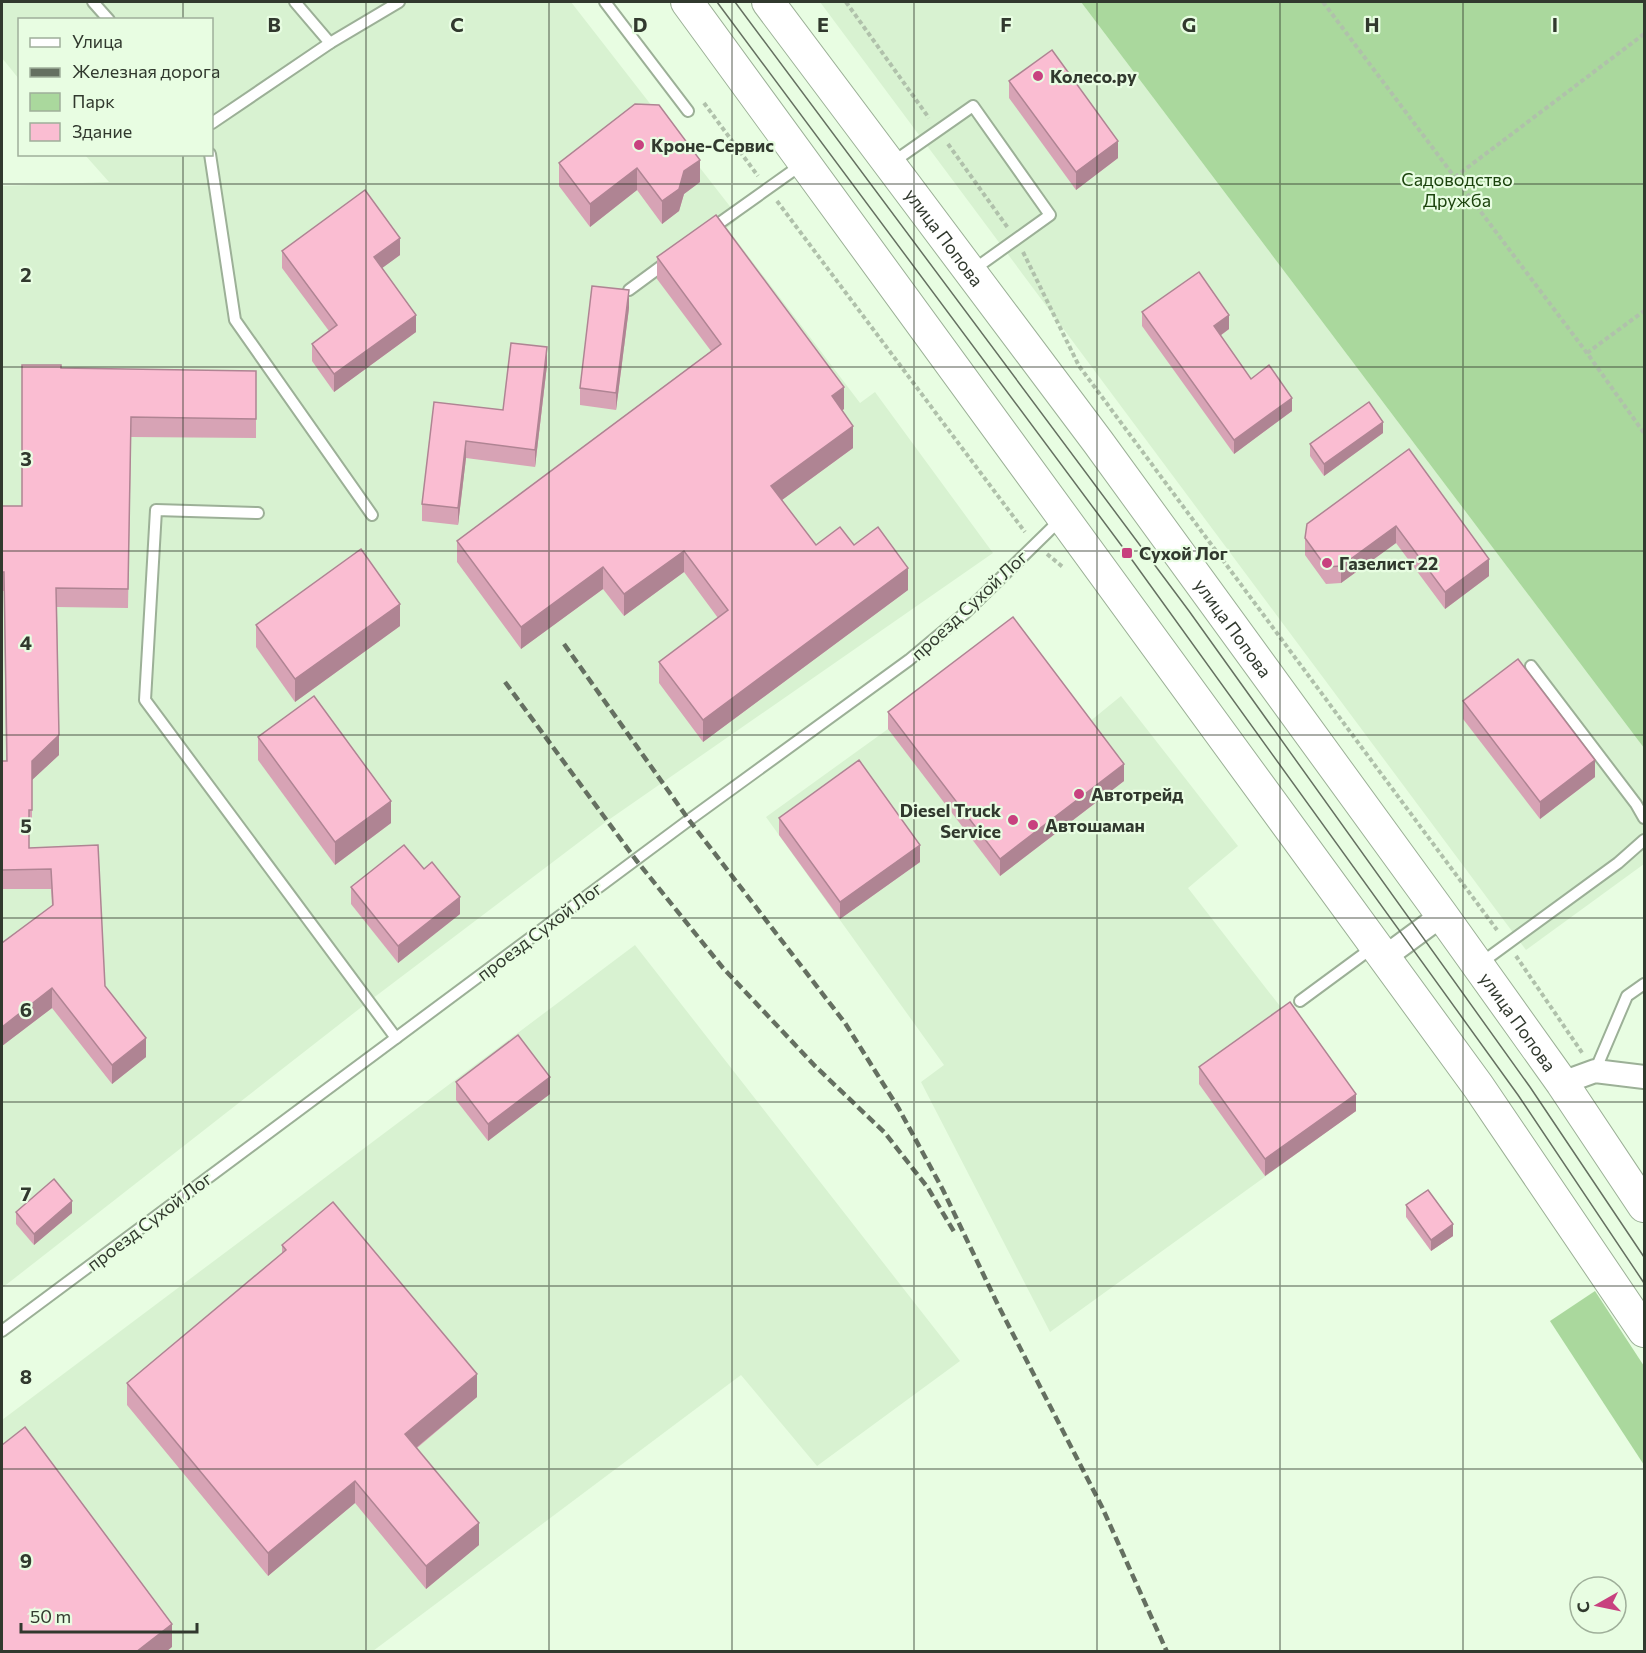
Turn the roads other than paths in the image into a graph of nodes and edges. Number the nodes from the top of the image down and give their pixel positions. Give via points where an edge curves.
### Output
1 (93, 2) edge
2 (295, 2) edge
3 (399, 2) edge
4 (605, 2) edge
5 (687, 2) edge
6 (768, 2) edge
7 (107, 18) edge
8 (330, 43) junction
9 (688, 111) dead end
10 (213, 122) edge
11 (210, 156) edge
12 (804, 162) junction
13 (890, 164) junction
14 (703, 235) edge
15 (675, 256) edge
16 (970, 271) junction
17 (629, 290) edge
18 (258, 513) dead end
19 (372, 515) dead end
20 (1063, 516) junction
21 (1531, 666) dead end
22 (1644, 818) edge
23 (1644, 840) edge
24 (1442, 915) junction
25 (1380, 951) junction
26 (1478, 965) junction
27 (1644, 984) edge
28 (1300, 1001) dead end
29 (396, 1038) junction
30 (1595, 1071) junction
31 (1644, 1077) edge
32 (1562, 1083) junction
33 (1644, 1206) edge
34 (2, 1331) edge
35 (1644, 1331) edge

1 - 7 lane
2 - 8 lane
3 - 8 lane
4 - 9 lane
5 - 12 main road
6 - 13 main road, улица Попова
8 - 10 lane
11 - 19 lane via 235,320
12 - 14 lane
12 - 20 main road
13 - 16 main road, улица Попова
13 - 16 lane via 973,106 1050,214
15 - 17 lane
16 - 24 main road, улица Попова
18 - 29 lane via 156,510 145,700
20 - 25 main road
20 - 29 lane, проезд Сухой Лог via 964,614 909,660
21 - 22 lane
23 - 26 lane
24 - 25 street
24 - 26 main road, улица Попова
25 - 28 lane
25 - 35 main road via 1479,1086
26 - 32 main road, улица Попова
27 - 30 lane via 1627,996
29 - 34 lane, проезд Сухой Лог
30 - 31 street
30 - 32 street
32 - 33 main road, улица Попова

